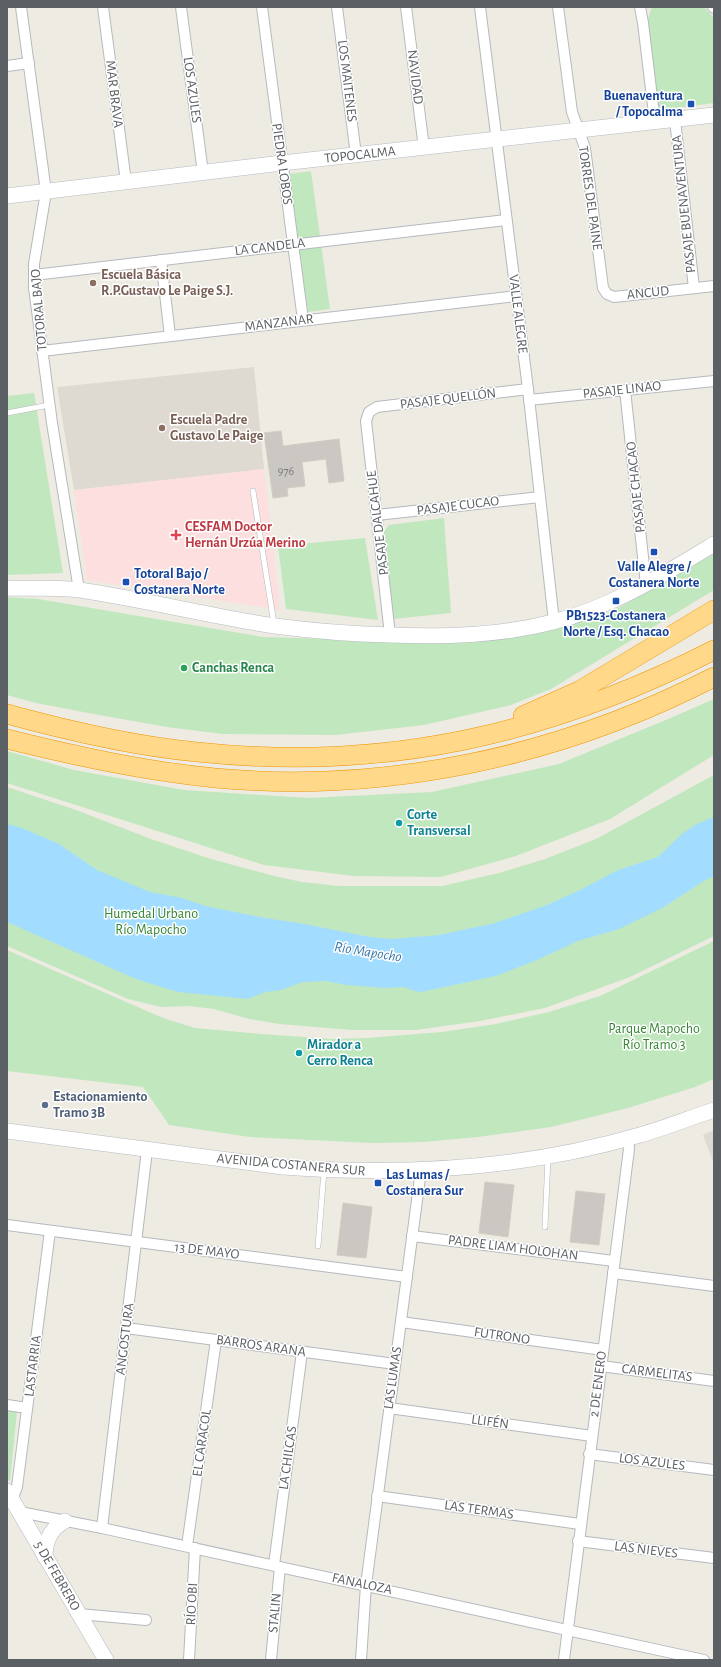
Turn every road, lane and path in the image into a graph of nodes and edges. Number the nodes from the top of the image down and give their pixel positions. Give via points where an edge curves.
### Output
1 (21, 7) edge
2 (106, 7) edge
3 (181, 7) edge
4 (262, 7) edge
5 (337, 7) edge
6 (406, 7) edge
7 (480, 7) edge
8 (558, 7) edge
9 (640, 7) edge
10 (647, 7) edge
11 (643, 23) junction
12 (29, 63) junction
13 (7, 66) edge
14 (714, 115) edge
15 (675, 120) junction
16 (655, 122) junction
17 (578, 131) junction
18 (496, 140) junction
19 (424, 148) junction
20 (356, 155) junction
21 (282, 163) junction
22 (203, 172) junction
23 (126, 182) junction
24 (46, 192) junction
25 (7, 196) edge
26 (506, 220) junction
27 (293, 245) junction
28 (161, 260) junction
29 (34, 274) junction
30 (714, 286) edge
31 (694, 288) junction
32 (607, 294) joint
33 (516, 296) junction
34 (303, 320) junction
35 (170, 336) junction
36 (42, 351) junction
37 (714, 380) edge
38 (528, 389) junction
39 (625, 390) junction
40 (529, 400) junction
41 (49, 405) junction
42 (369, 412) joint
43 (7, 413) edge
44 (253, 491) dead end
45 (540, 496) junction
46 (377, 515) junction
47 (714, 544) edge
48 (646, 585) junction
49 (7, 588) edge
50 (79, 590) junction
51 (714, 610) edge
52 (554, 622) junction
53 (274, 625) junction
54 (390, 635) junction
55 (714, 650) edge
56 (714, 677) edge
57 (7, 714) edge
58 (7, 739) edge
59 (457, 742) junction
60 (714, 1110) edge
61 (7, 1132) edge
62 (628, 1138) junction
63 (147, 1150) junction
64 (548, 1156) junction
65 (324, 1170) junction
66 (421, 1170) junction
67 (7, 1226) edge
68 (545, 1227) dead end
69 (50, 1231) junction
70 (412, 1236) junction
71 (137, 1242) junction
72 (318, 1246) dead end
73 (614, 1261) junction
74 (613, 1273) junction
75 (407, 1277) junction
76 (714, 1286) edge
77 (401, 1322) junction
78 (126, 1328) junction
79 (216, 1340) junction
80 (603, 1350) junction
81 (302, 1352) junction
82 (395, 1364) junction
83 (601, 1366) junction
84 (714, 1381) edge
85 (7, 1405) edge
86 (28, 1408) junction
87 (389, 1408) junction
88 (592, 1436) junction
89 (590, 1454) junction
90 (714, 1470) edge
91 (378, 1496) junction
92 (12, 1501) edge
93 (65, 1521) junction
94 (580, 1524) junction
95 (102, 1528) junction
96 (578, 1541) junction
97 (191, 1547) junction
98 (46, 1557) junction
99 (714, 1558) edge
100 (277, 1566) junction
101 (366, 1585) junction
102 (79, 1614) junction
103 (146, 1620) dead end
104 (567, 1630) junction
105 (662, 1655) edge
106 (106, 1660) edge
107 (189, 1660) edge
108 (271, 1660) edge
109 (361, 1660) edge
110 (564, 1660) edge
111 (704, 1660) edge

1 - 12 street, TOTORAL BAJO
2 - 23 street, MAR BRAVA
3 - 22 street, LOS AZULES
4 - 21 street, PIEDRA LOBOS
5 - 20 street, LOS MAITENES
6 - 19 street, NAVIDAD
7 - 18 street, VALLE ALEGRE
8 - 17 street, TORRES DEL PAINE via 572,112
9 - 11 street, PASAJE BUENAVENTURA
10 - 11 street, PASAJE BUENAVENTURA
11 - 16 street, PASAJE BUENAVENTURA
12 - 13 street
12 - 24 street, TOTORAL BAJO
14 - 15 street, TOPOCALMA
15 - 16 street, TOPOCALMA
15 - 31 street, PASAJE BUENAVENTURA
16 - 17 street, TOPOCALMA
17 - 18 street, TOPOCALMA
17 - 32 street, TORRES DEL PAINE via 586,148 602,285
18 - 19 street, TOPOCALMA
18 - 26 street, VALLE ALEGRE
19 - 20 street, TOPOCALMA
20 - 21 street, TOPOCALMA
21 - 22 street, TOPOCALMA
21 - 27 street, PIEDRA LOBOS
22 - 23 street, TOPOCALMA
23 - 24 street, TOPOCALMA
24 - 25 street, TOPOCALMA
24 - 29 street, TOTORAL BAJO
26 - 27 street, LA CANDELA
26 - 33 street, VALLE ALEGRE
27 - 28 street, LA CANDELA
27 - 34 street, PIEDRA LOBOS
28 - 29 street, LA CANDELA
28 - 35 street
29 - 36 street, TOTORAL BAJO
30 - 31 street, ANCUD
31 - 32 street, ANCUD via 618,296
33 - 34 street, MANZANAR
33 - 38 street, VALLE ALEGRE
34 - 35 street, MANZANAR
35 - 36 street, MANZANAR
36 - 41 street, TOTORAL BAJO
37 - 39 street, PASAJE LINAO
38 - 40 street, VALLE ALEGRE
38 - 42 street, PASAJE QUELLÓN via 377,407
39 - 40 street, PASAJE LINAO
39 - 48 street, PASAJE CHACAO
40 - 45 street, VALLE ALEGRE
41 - 43 lane
41 - 50 street, TOTORAL BAJO
42 - 46 street, PASAJE DALCAHUE via 366,421
44 - 53 lane
45 - 46 street, PASAJE CUCAO
45 - 52 street, VALLE ALEGRE
46 - 54 street, PASAJE DALCAHUE
47 - 48 street
48 - 52 street via 611,602
49 - 50 street
50 - 53 street
51 - 59 highway via 579,691
52 - 54 street via 499,632
53 - 54 street via 336,633
55 - 59 highway via 648,682 572,712 515,729
56 - 58 highway via 627,717 544,746 459,766 366,778 281,781 216,778 112,763
57 - 59 highway via 114,739 234,756 348,756
60 - 62 street, AVENIDA COSTANERA SUR
61 - 63 street, AVENIDA COSTANERA SUR
62 - 64 street, AVENIDA COSTANERA SUR
62 - 73 street, 2 DE ENERO via 629,1149
63 - 65 street, AVENIDA COSTANERA SUR
63 - 71 street, ANGOSTURA
64 - 66 street, AVENIDA COSTANERA SUR
64 - 68 lane
65 - 66 street, AVENIDA COSTANERA SUR
65 - 72 lane
66 - 70 street, LAS LUMAS
67 - 69 street, 13 DE MAYO
69 - 71 street, 13 DE MAYO
69 - 86 street, LASTARRIA
70 - 73 street, PADRE LIAM HOLOHAN
70 - 75 street, LAS LUMAS
71 - 75 street, 13 DE MAYO
71 - 78 street, ANGOSTURA
73 - 74 street, 2 DE ENERO
74 - 76 street
74 - 80 street, 2 DE ENERO
75 - 77 street, LAS LUMAS
77 - 80 street, FUTRONO
77 - 82 street, LAS LUMAS
78 - 79 street, BARROS ARANA
78 - 95 street, ANGOSTURA
79 - 81 street, BARROS ARANA
79 - 97 street, EL CARACOL
80 - 83 street, 2 DE ENERO
81 - 82 street, BARROS ARANA
81 - 100 street, LA CHILCAS
82 - 87 street, LAS LUMAS
83 - 84 street, CARMELITAS
83 - 88 street, 2 DE ENERO
85 - 86 street
86 - 92 street, LASTARRIA via 17,1487
87 - 88 street, LLIFÉN
87 - 91 street, LAS LUMAS
88 - 89 street, 2 DE ENERO
89 - 90 street, LOS AZULES
89 - 94 street, 2 DE ENERO
91 - 94 street, LAS TERMAS
91 - 101 street, LAS LUMAS
92 - 93 street, FANALOZA
92 - 98 street, 5 DE FEBRERO
93 - 95 street, FANALOZA
93 - 98 street via 50,1534 45,1549
94 - 96 street, 2 DE ENERO
95 - 97 street, FANALOZA
96 - 99 street, LAS NIEVES
96 - 104 street, 2 DE ENERO
97 - 100 street, FANALOZA
97 - 107 street, RÍO OBI
98 - 102 street, 5 DE FEBRERO
100 - 101 street, FANALOZA
100 - 108 street, STALIN
101 - 104 street, FANALOZA
101 - 109 street, LAS LUMAS
102 - 103 street
102 - 106 street, 5 DE FEBRERO
104 - 105 street, FANALOZA
104 - 110 street, 2 DE ENERO
105 - 111 street, FANALOZA

